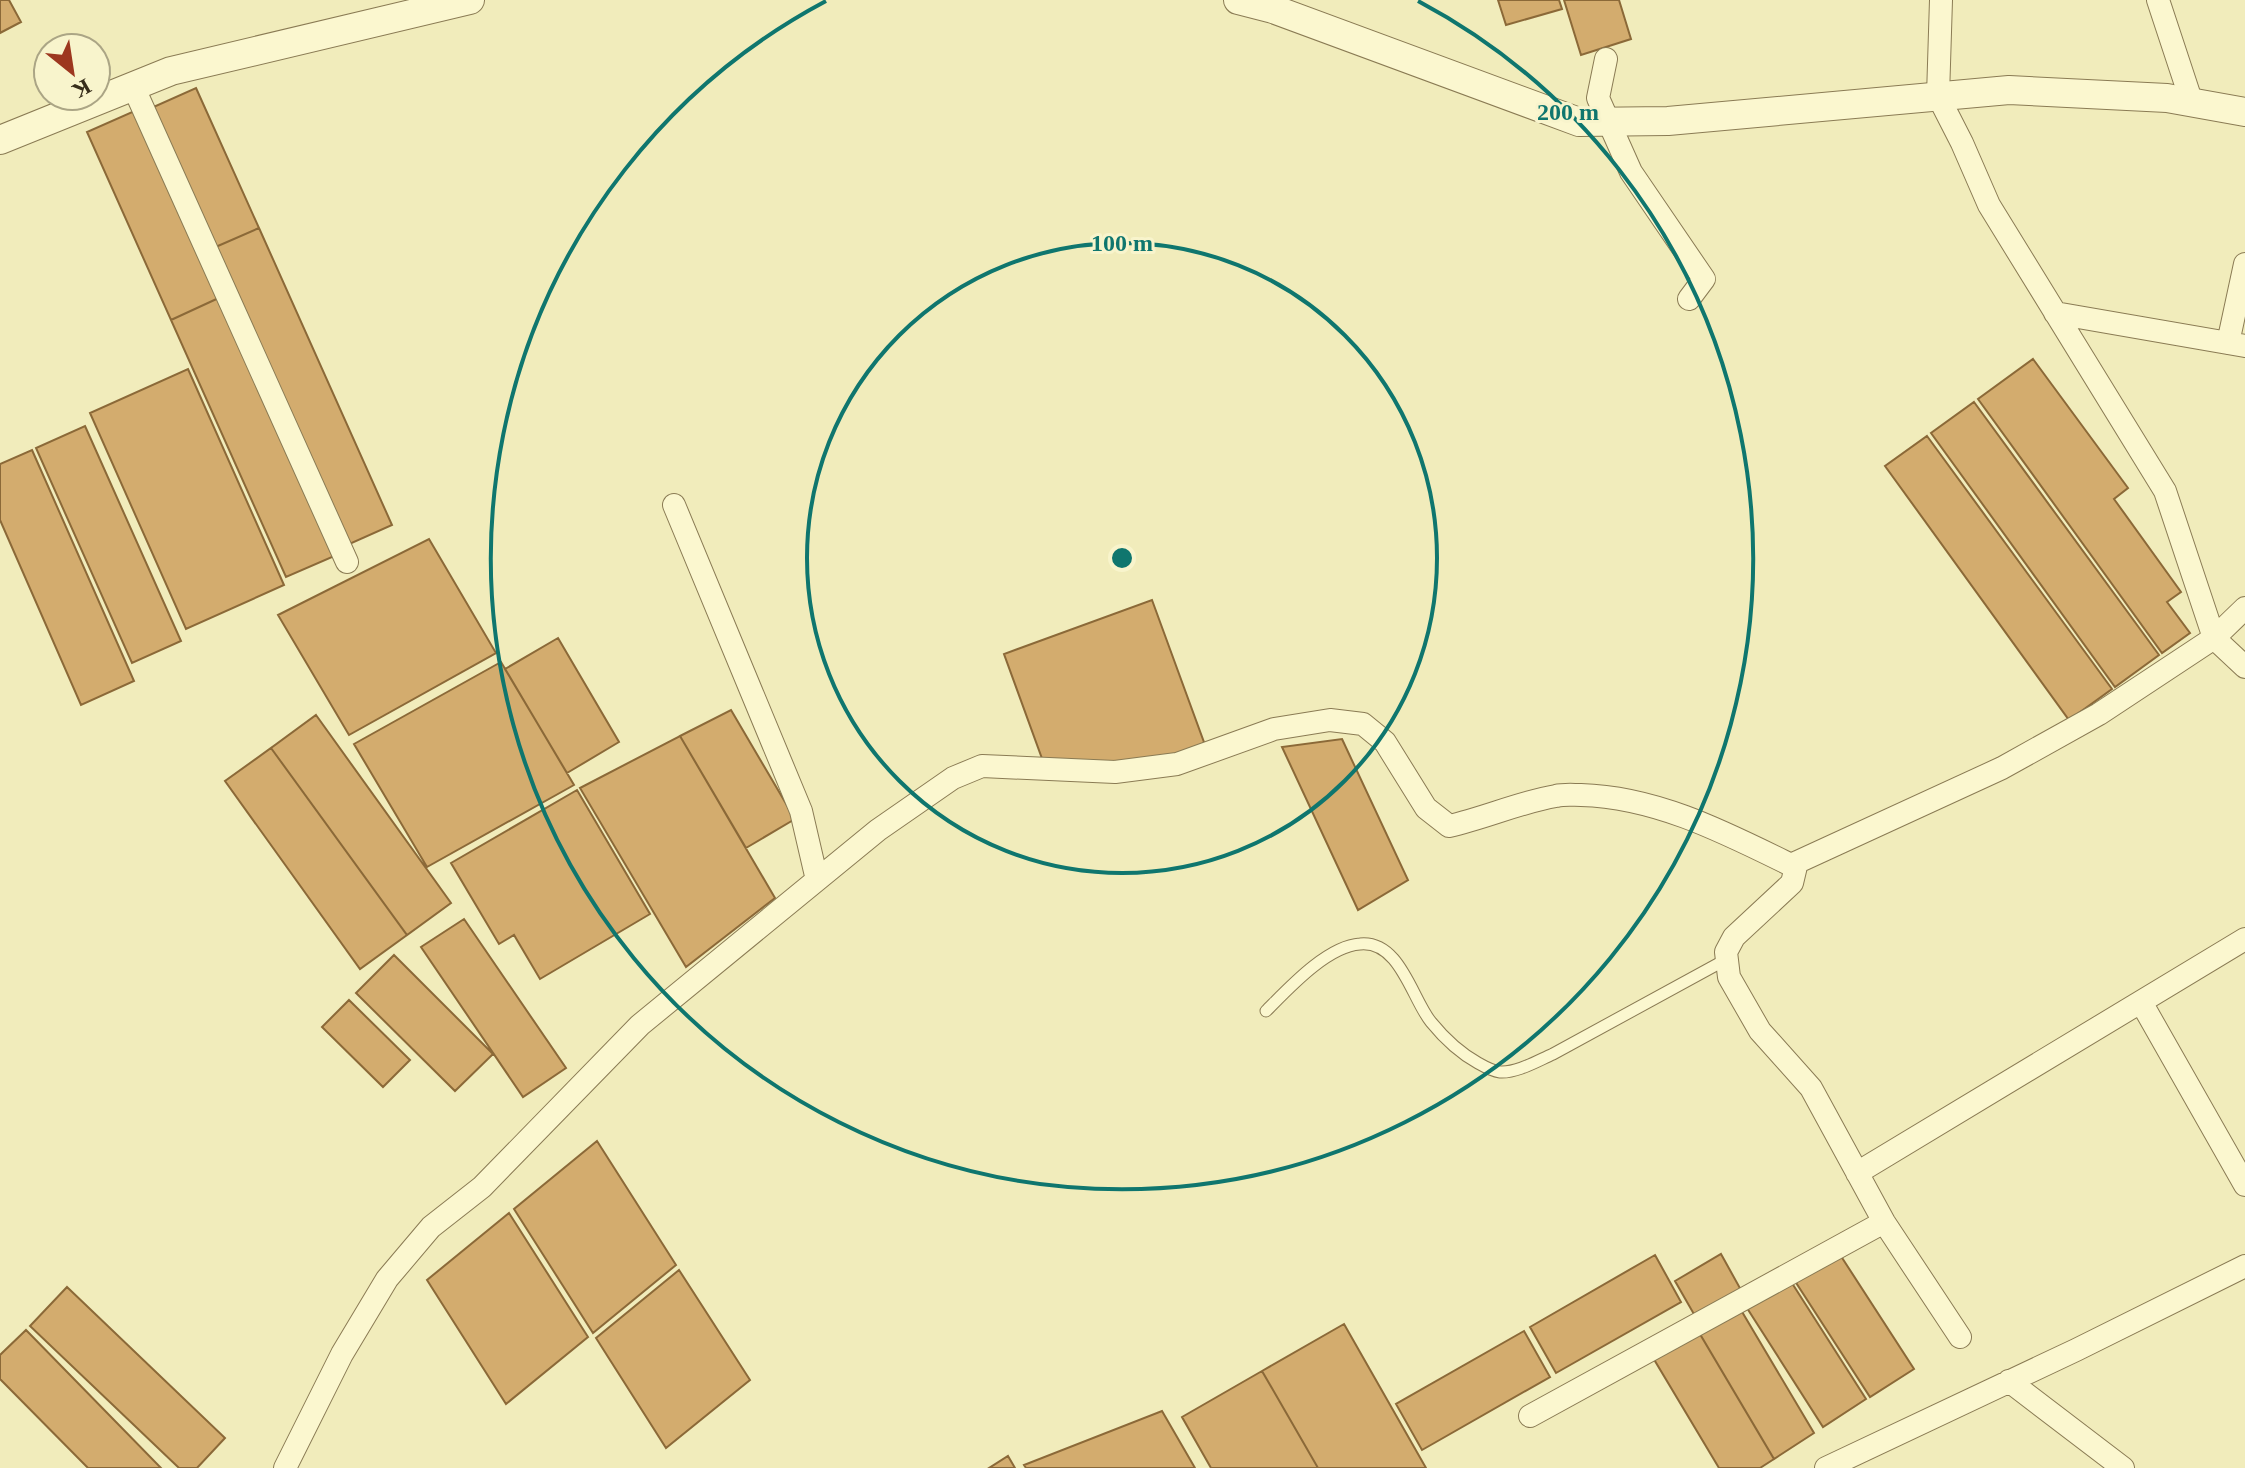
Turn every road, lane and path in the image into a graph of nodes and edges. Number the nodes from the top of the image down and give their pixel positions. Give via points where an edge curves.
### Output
1 (470, 0) edge
2 (1238, 0) edge
3 (1941, 0) edge
4 (2158, 0) edge
5 (1606, 59) dead end
6 (133, 86) junction
7 (1938, 96) junction
8 (2192, 103) junction
9 (2245, 112) edge
10 (1609, 122) junction
11 (0, 140) edge
12 (2245, 264) edge
13 (1689, 299) dead end
14 (2055, 313) junction
15 (2237, 345) edge
16 (674, 505) dead end
17 (347, 562) dead end
18 (2245, 608) edge
19 (2214, 638) junction
20 (2245, 667) edge
21 (1797, 862) junction
22 (817, 880) junction
23 (2245, 939) edge
24 (1727, 959) junction
25 (2141, 1002) junction
26 (1266, 1011) dead end
27 (1857, 1173) junction
28 (2245, 1185) edge
29 (1884, 1222) junction
30 (2245, 1266) edge
31 (1960, 1337) dead end
32 (2009, 1381) junction
33 (1530, 1416) dead end
34 (285, 1468) edge
35 (1826, 1468) edge
36 (2123, 1468) edge

1 - 6 street via 171,71
2 - 10 street via 1579,122
3 - 7 street
4 - 8 street
5 - 10 street via 1598,98
6 - 11 street
6 - 17 street
7 - 8 street via 2009,90
7 - 10 street
7 - 14 street via 1989,205
8 - 9 street
10 - 13 street via 1631,172 1704,279
12 - 15 street
14 - 15 street
14 - 19 street via 2165,491
16 - 22 street via 801,811
18 - 19 street
19 - 20 street
19 - 21 street via 2099,714 2002,768
21 - 22 street via 1791,865 1661,807 1605,796 1558,795 1449,826 1426,808 1385,742 1363,724 1330,720 1274,729 1177,764 1115,772 982,766 953,778
21 - 24 street via 1792,883 1734,937
22 - 34 street via 640,1025 482,1187 431,1227 387,1279
23 - 25 street
24 - 26 lane via 1553,1054 1502,1072 1463,1054 1430,1021 1395,962 1373,945 1360,944 1306,972
24 - 27 street via 1729,977 1760,1031 1811,1088
25 - 27 street
25 - 28 street
27 - 29 street
29 - 31 street
29 - 33 street
30 - 32 street
32 - 35 street
32 - 36 street

